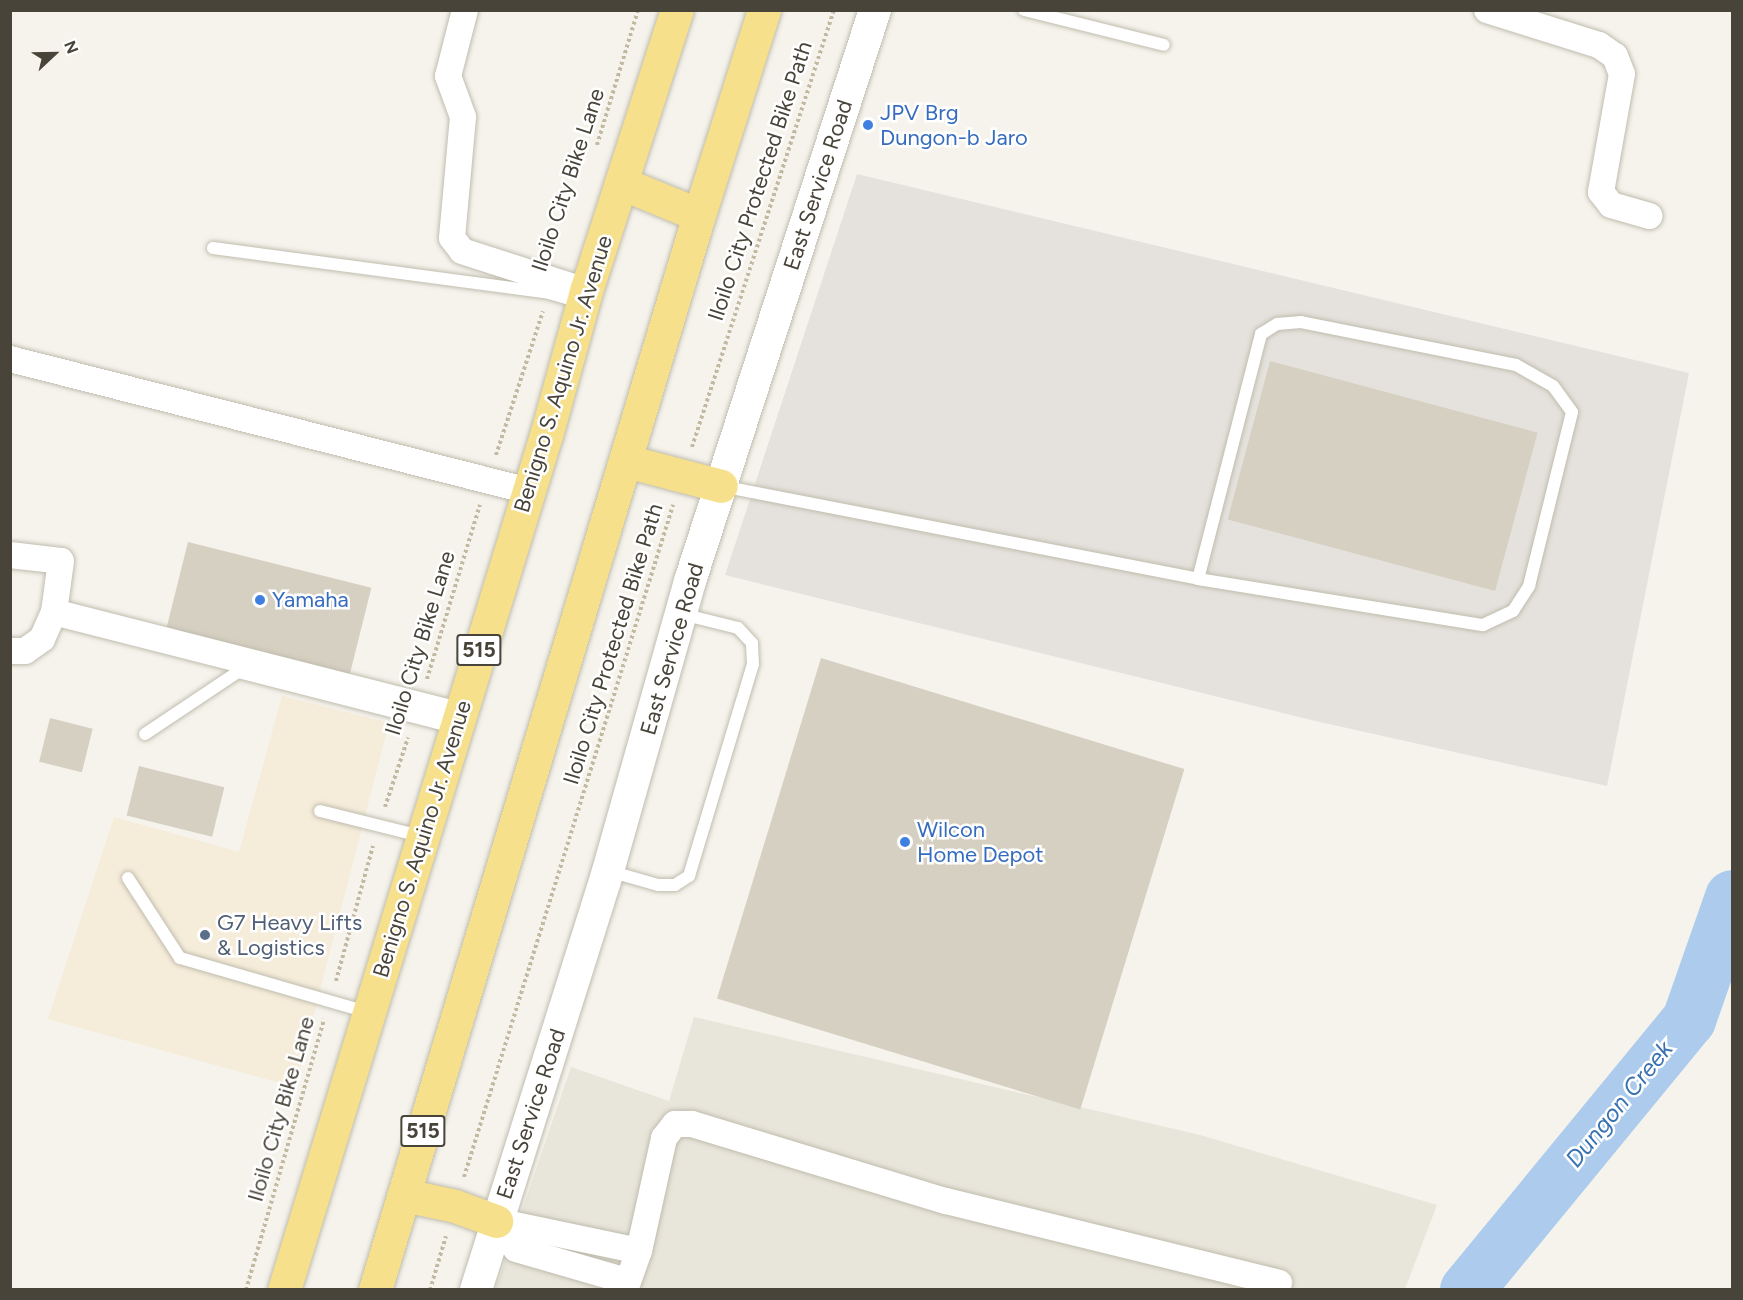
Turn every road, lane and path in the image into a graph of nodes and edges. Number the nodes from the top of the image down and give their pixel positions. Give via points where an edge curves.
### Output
1 (465, 10) edge
2 (638, 10) edge
3 (677, 10) edge
4 (764, 10) edge
5 (834, 10) edge
6 (875, 10) edge
7 (1024, 10) edge
8 (1487, 10) edge
9 (1164, 45) dead end
10 (593, 157) dead end
11 (621, 183) junction
12 (699, 214) junction
13 (1649, 216) dead end
14 (213, 248) dead end
15 (549, 293) junction
16 (584, 297) junction
17 (10, 359) edge
18 (626, 461) junction
19 (682, 477) junction
20 (488, 479) junction
21 (721, 486) junction
22 (529, 491) junction
23 (10, 555) edge
24 (1198, 579) junction
25 (54, 612) junction
26 (682, 614) junction
27 (10, 651) edge
28 (417, 711) junction
29 (456, 721) junction
30 (145, 734) dead end
31 (320, 811) dead end
32 (379, 825) junction
33 (424, 837) junction
34 (608, 871) junction
35 (128, 878) dead end
36 (330, 1001) junction
37 (371, 1013) junction
38 (404, 1195) junction
39 (455, 1206) junction
40 (496, 1221) junction
41 (639, 1251) junction
42 (1279, 1283) dead end
43 (626, 1286) edge
44 (246, 1290) edge
45 (284, 1290) edge
46 (375, 1290) edge
47 (430, 1290) edge
48 (476, 1290) edge

1 - 16 street via 448,76 463,117 452,238 462,251
2 - 10 path, Iloilo City Bike Lane
3 - 11 highway, Benigno S. Aquino Jr. Avenue / 515
4 - 12 highway, 515
5 - 19 path, Iloilo City Protected Bike Path
6 - 21 street, East Service Road
7 - 9 lane
8 - 13 street via 1599,45 1615,56 1622,74 1601,192 1611,205
11 - 12 highway
11 - 16 highway, Benigno S. Aquino Jr. Avenue / 515
12 - 18 highway, 515
14 - 15 lane
15 - 16 lane
15 - 20 path, Iloilo City Bike Lane
16 - 22 highway, Benigno S. Aquino Jr. Avenue / 515
17 - 20 street
18 - 19 highway
18 - 38 highway, 515
19 - 21 highway
19 - 39 path, Iloilo City Protected Bike Path
20 - 22 street
20 - 28 path, Iloilo City Bike Lane
21 - 24 lane
21 - 26 street, East Service Road
22 - 29 highway, Benigno S. Aquino Jr. Avenue / 515
23 - 25 street via 61,561
24 - 24 lane via 1483,625 1513,611 1529,586 1572,412 1553,386 1516,365 1301,322 1277,324 1261,334
25 - 27 street via 42,639 25,651
25 - 28 street
26 - 34 street, East Service Road
26 - 34 lane via 738,628 752,643 753,664 689,876 675,885 658,885
28 - 29 street
28 - 30 lane via 238,672
28 - 32 path, Iloilo City Bike Lane
29 - 33 highway, Benigno S. Aquino Jr. Avenue / 515
31 - 32 lane
32 - 33 lane
32 - 36 path, Iloilo City Bike Lane
33 - 37 highway, Benigno S. Aquino Jr. Avenue / 515
34 - 40 street, East Service Road
35 - 36 lane via 180,958
36 - 37 lane
36 - 44 path, Iloilo City Bike Lane
37 - 45 highway, Benigno S. Aquino Jr. Avenue / 515
38 - 39 highway
38 - 46 highway, 515
39 - 40 highway
39 - 47 path, Iloilo City Protected Bike Path
40 - 41 street
40 - 43 street via 516,1248
40 - 48 street, East Service Road
41 - 42 street via 664,1138 675,1124 692,1124 946,1201
41 - 43 street

